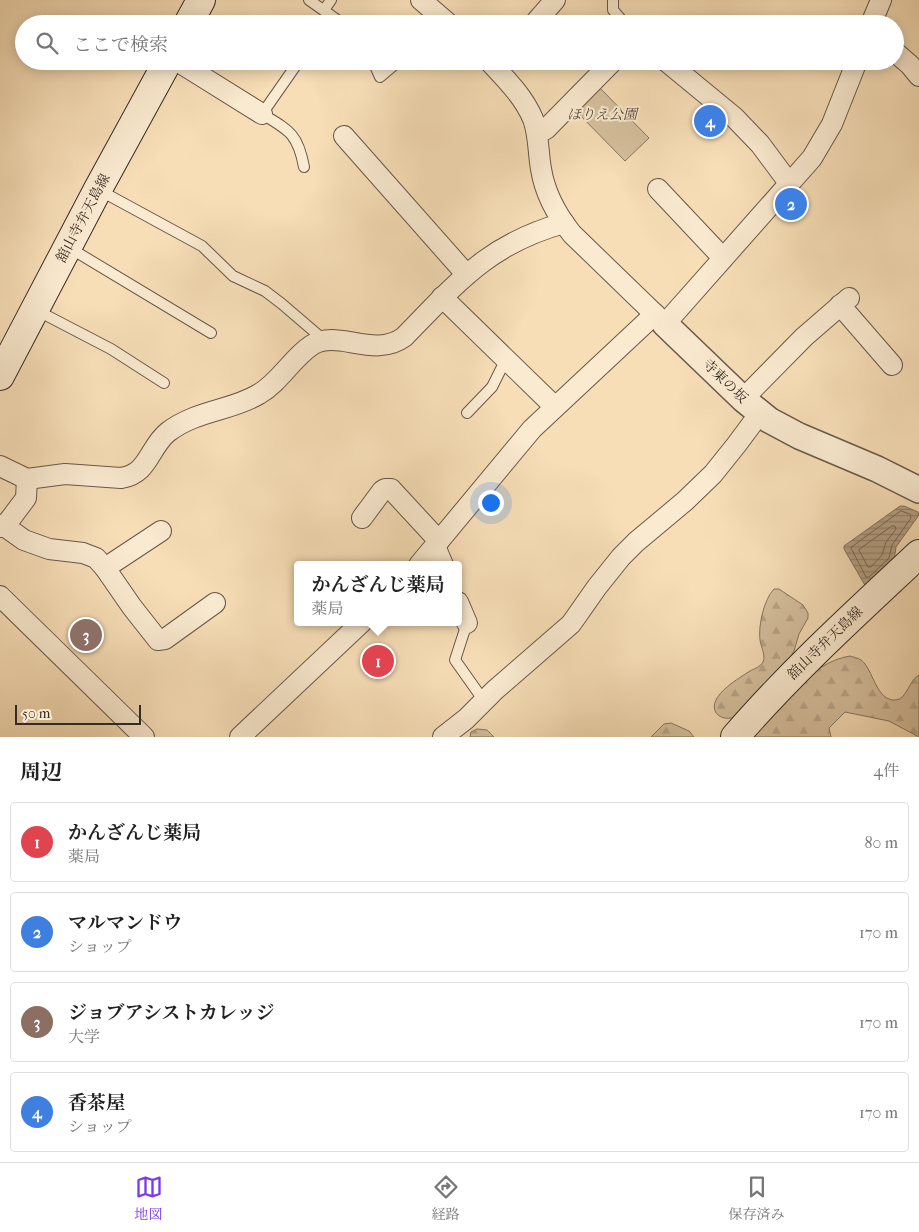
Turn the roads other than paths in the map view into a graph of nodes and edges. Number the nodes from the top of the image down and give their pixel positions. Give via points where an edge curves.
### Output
1 (201, 0) edge
2 (309, 0) edge
3 (331, 0) edge
4 (421, 0) edge
5 (555, 0) edge
6 (613, 0) edge
7 (881, 0) edge
8 (193, 15) edge
9 (325, 15) edge
10 (326, 15) edge
11 (437, 15) edge
12 (542, 15) edge
13 (617, 15) edge
14 (875, 15) edge
15 (904, 61) edge
16 (163, 70) edge
17 (191, 70) edge
18 (293, 70) edge
19 (376, 70) edge
20 (388, 70) edge
21 (500, 70) edge
22 (604, 70) edge
23 (677, 70) edge
24 (853, 70) edge
25 (919, 76) edge
26 (262, 114) junction
27 (537, 134) junction
28 (344, 136) dead end
29 (304, 167) dead end
30 (789, 183) junction
31 (98, 189) junction
32 (658, 189) dead end
33 (564, 223) junction
34 (68, 246) junction
35 (723, 258) junction
36 (466, 274) junction
37 (442, 297) junction
38 (35, 309) junction
39 (660, 319) junction
40 (210, 333) dead end
41 (322, 342) junction
42 (506, 360) junction
43 (892, 365) dead end
44 (0, 376) edge
45 (164, 383) dead end
46 (752, 406) junction
47 (555, 407) junction
48 (467, 413) dead end
49 (0, 466) edge
50 (27, 479) junction
51 (919, 490) edge
52 (362, 518) dead end
53 (2, 526) edge
54 (161, 531) dead end
55 (437, 544) junction
56 (919, 554) edge
57 (422, 561) edge
58 (442, 561) edge
59 (105, 568) junction
60 (0, 596) edge
61 (215, 603) dead end
62 (462, 611) edge
63 (467, 623) joint
64 (358, 626) edge
65 (484, 701) junction
66 (144, 737) edge
67 (240, 737) edge
68 (443, 737) edge
69 (735, 737) edge

1 - 8 main road
2 - 9 lane
3 - 10 lane
4 - 11 street
5 - 12 street
6 - 13 lane via 613,10
7 - 14 street
15 - 25 street
16 - 31 main road, 舘山寺弁天島線
17 - 26 street
18 - 26 lane
19 - 20 lane via 380,77
21 - 27 street, 寺東の坂 via 526,106
22 - 27 street via 546,129
23 - 30 street via 734,117 760,144
24 - 30 street via 826,136 812,158
26 - 29 lane via 296,139
27 - 33 street, 寺東の坂 via 545,187
28 - 36 street
30 - 35 street
31 - 34 main road, 舘山寺弁天島線
31 - 41 lane via 202,246 233,276 282,304
32 - 35 street
33 - 36 street via 524,236
33 - 39 street, 寺東の坂
34 - 38 main road, 舘山寺弁天島線
34 - 40 lane
35 - 39 street
36 - 37 street
37 - 41 street via 396,343 377,346
37 - 42 street
38 - 44 main road, 舘山寺弁天島線
38 - 45 lane via 111,349
39 - 46 street, 寺東の坂
39 - 47 street
41 - 50 street via 308,349 261,393 204,413 167,433 142,468 129,477 65,474
42 - 47 street
42 - 48 lane via 492,387
43 - 46 street via 844,302 804,337
46 - 51 street, 寺東の坂 via 784,429 877,468
46 - 65 street via 737,444 712,474 621,557 571,624
47 - 55 street via 519,444
49 - 50 street
50 - 53 street via 26,498
52 - 55 street via 385,489 391,489
53 - 59 street via 24,540 49,549 89,555
54 - 59 street
55 - 57 street
55 - 58 street
56 - 69 main road, 舘山寺弁天島線 via 811,655
59 - 61 street via 158,640 165,639
60 - 66 street
62 - 63 street
63 - 65 lane via 455,660
64 - 67 street
65 - 68 street

